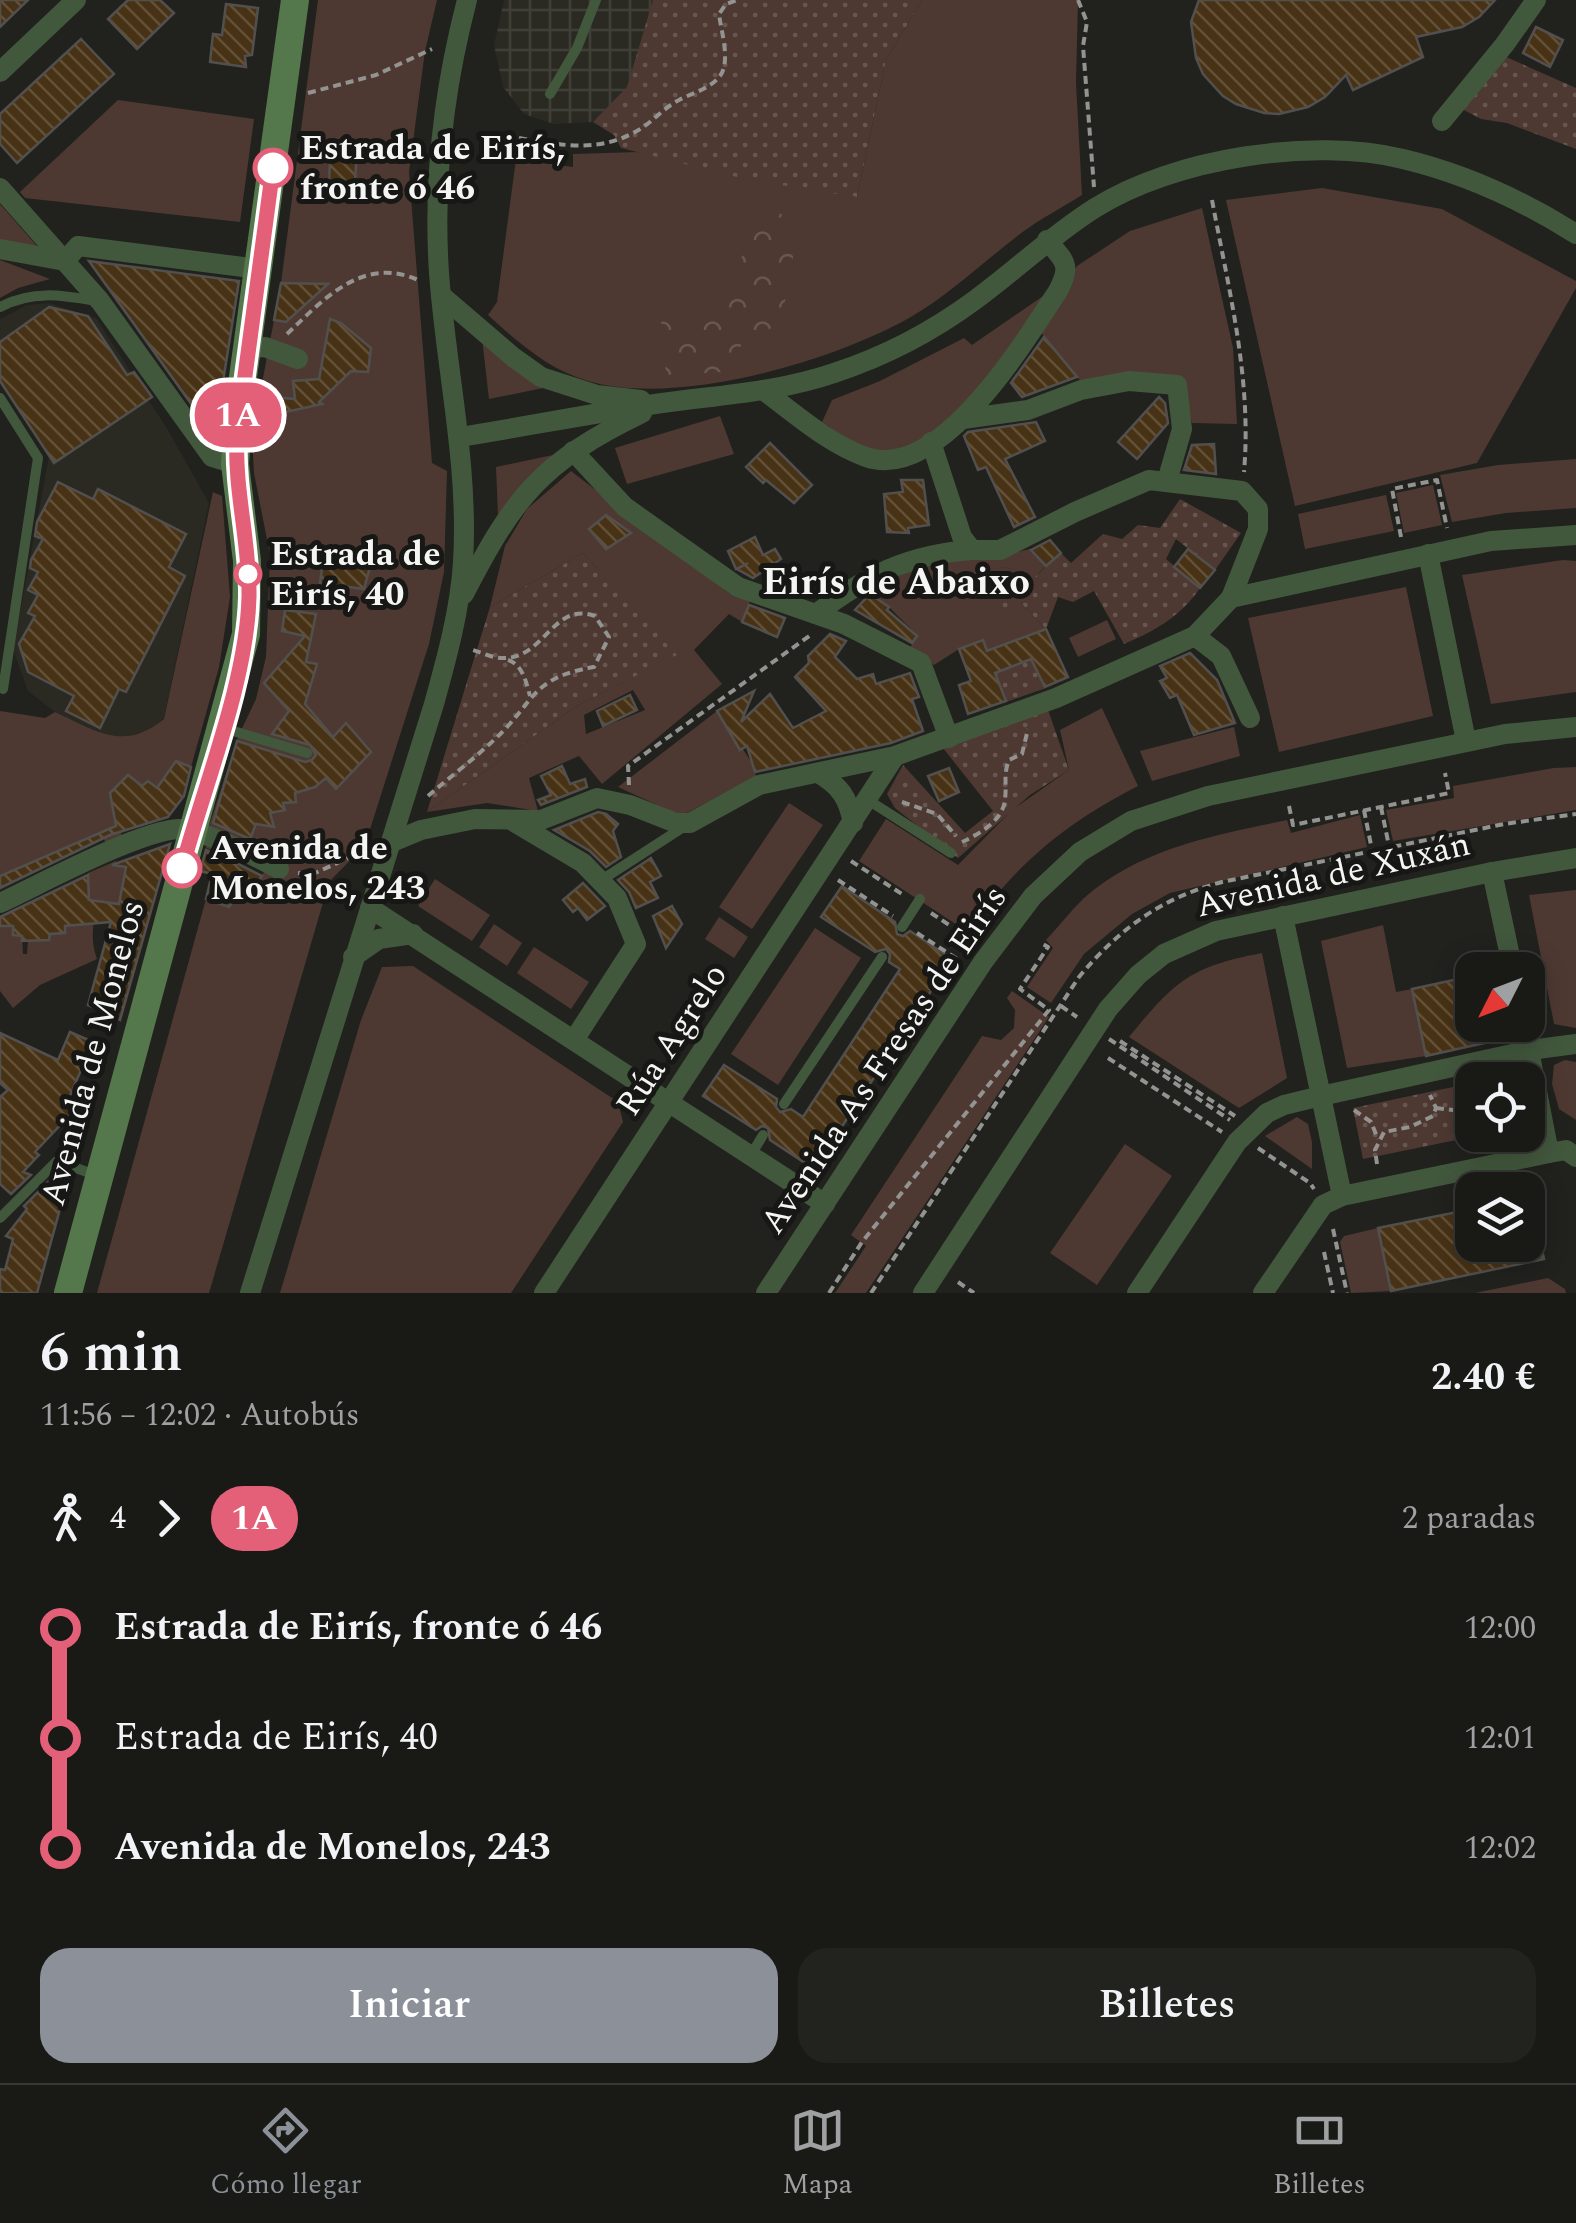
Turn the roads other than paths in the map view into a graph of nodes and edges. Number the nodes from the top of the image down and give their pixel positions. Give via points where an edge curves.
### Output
1 (76, 0) edge
2 (295, 0) edge
3 (467, 0) edge
4 (596, 0) edge
5 (1536, 0) edge
6 (0, 72) edge
7 (550, 94) dead end
8 (1442, 121) dead end
9 (0, 188) edge
10 (1576, 234) edge
11 (1047, 240) junction
12 (0, 249) edge
13 (64, 261) junction
14 (259, 269) junction
15 (442, 296) junction
16 (100, 301) junction
17 (0, 307) edge
18 (256, 348) junction
19 (298, 359) dead end
20 (763, 390) junction
21 (0, 398) edge
22 (663, 403) junction
23 (960, 420) junction
24 (460, 438) junction
25 (932, 442) junction
26 (573, 450) junction
27 (236, 464) junction
28 (1167, 482) junction
29 (1576, 535) edge
30 (972, 550) junction
31 (1428, 554) junction
32 (1230, 598) junction
33 (459, 605) junction
34 (816, 614) junction
35 (1195, 636) junction
36 (4, 690) dead end
37 (1250, 718) dead end
38 (1576, 727) edge
39 (223, 728) junction
40 (949, 738) junction
41 (1466, 741) junction
42 (307, 753) dead end
43 (895, 756) junction
44 (818, 772) junction
45 (868, 800) junction
46 (512, 821) junction
47 (690, 822) junction
48 (853, 823) junction
49 (192, 832) junction
50 (385, 843) junction
51 (951, 853) dead end
52 (1576, 858) edge
53 (279, 869) road end
54 (1492, 872) junction
55 (600, 881) junction
56 (0, 903) edge
57 (923, 904) road end
58 (370, 908) junction
59 (1282, 916) junction
60 (902, 927) dead end
61 (413, 934) junction
62 (1509, 952) edge
63 (882, 957) dead end
64 (354, 958) junction
65 (574, 1040) junction
66 (1528, 1042) edge
67 (1576, 1044) edge
68 (1530, 1050) junction
69 (1320, 1096) junction
70 (670, 1101) junction
71 (784, 1104) dead end
72 (763, 1136) dead end
73 (1550, 1153) junction
74 (751, 1155) junction
75 (1576, 1157) edge
76 (98, 1176) junction
77 (1342, 1196) junction
78 (826, 1204) junction
79 (0, 1218) edge
80 (68, 1293) edge
81 (250, 1293) edge
82 (544, 1293) edge
83 (766, 1293) edge
84 (924, 1293) edge
85 (1137, 1293) edge
86 (1263, 1293) edge

1 - 6 street
2 - 14 street, Avenida de Monelos
3 - 15 street via 442,52
4 - 7 lane
5 - 8 street
9 - 13 street
10 - 11 street via 1472,179 1399,158 1339,152 1201,164 1097,206
11 - 20 street via 975,300 920,334 833,374
11 - 23 street via 1067,274 976,408
12 - 13 street
13 - 14 street via 78,246
13 - 16 street
14 - 18 street, Avenida de Monelos
15 - 22 street via 542,377 598,395
15 - 24 street
16 - 17 lane via 26,295
16 - 27 street via 212,456
18 - 19 street
18 - 27 street, Avenida de Monelos via 239,406
20 - 22 street
20 - 25 street via 868,458 895,462
21 - 36 lane via 38,458
22 - 24 street
22 - 26 street
23 - 25 street
23 - 28 street via 1028,410 1129,381 1176,384 1182,429
24 - 33 street
25 - 30 street
26 - 33 street via 512,508
26 - 34 street via 625,508 738,588
27 - 39 street, Avenida de Monelos via 249,598
28 - 30 street via 1149,480 1000,550
28 - 32 street via 1242,492 1258,510 1258,529
29 - 31 street
30 - 34 street via 908,560
31 - 32 street
31 - 41 street
32 - 35 street
33 - 50 street via 434,704
34 - 40 street via 921,663
35 - 37 street via 1221,656
35 - 40 street
38 - 41 street, Avenida As Fresas de Eirís
39 - 42 lane
39 - 49 street, Avenida de Monelos
40 - 43 street
41 - 78 street, Avenida As Fresas de Eirís via 1208,796 1131,821 1080,852 1032,896 983,962
43 - 44 street
43 - 45 street, Rúa Agrelo
44 - 47 street via 760,785
44 - 48 street via 845,795
45 - 48 street, Rúa Agrelo
45 - 51 lane
46 - 47 street via 542,820 597,798
46 - 50 street via 445,824
46 - 55 street via 583,862
47 - 55 lane
48 - 70 street, Rúa Agrelo
49 - 53 street
49 - 56 street via 181,828 140,840
49 - 76 street, Avenida de Monelos
50 - 58 street
52 - 54 street, Avenida de Xuxán
54 - 59 street, Avenida de Xuxán
54 - 62 street
55 - 65 street via 617,898 636,944
57 - 60 lane
58 - 61 street
58 - 64 street
59 - 69 street
59 - 84 street, Avenida de Xuxán via 1188,941 1138,974 1101,1019
61 - 64 street via 379,939
61 - 65 street
63 - 71 lane
64 - 81 street
65 - 70 street
66 - 68 street
67 - 68 street
68 - 69 street
68 - 73 street
69 - 77 street
69 - 85 street via 1284,1105 1250,1126
70 - 74 street
70 - 82 street, Rúa Agrelo
72 - 74 lane
73 - 75 street via 1566,1150
73 - 77 street
74 - 78 street
76 - 79 lane via 56,1162
76 - 80 street, Avenida de Monelos
77 - 86 street via 1323,1206
78 - 83 street, Avenida As Fresas de Eirís

